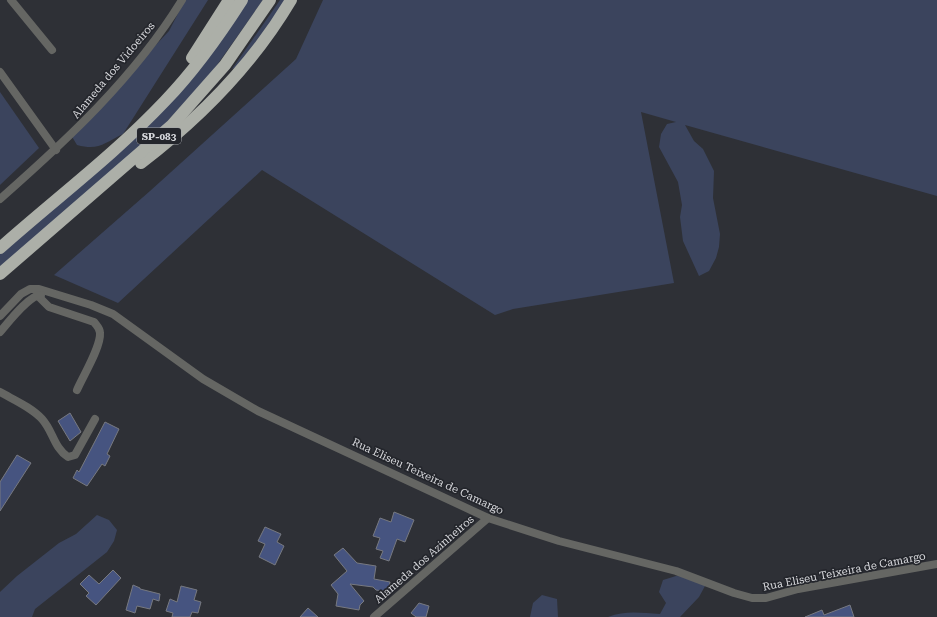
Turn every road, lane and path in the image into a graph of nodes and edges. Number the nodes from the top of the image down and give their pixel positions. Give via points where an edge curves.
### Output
1 (11, 0) edge
2 (182, 0) edge
3 (229, 0) edge
4 (242, 0) edge
5 (270, 0) edge
6 (291, 0) edge
7 (52, 50) dead end
8 (0, 72) edge
9 (116, 148) junction
10 (56, 150) junction
11 (0, 199) edge
12 (0, 248) edge
13 (26, 251) junction
14 (0, 274) edge
15 (56, 294) junction
16 (37, 295) junction
17 (0, 316) edge
18 (0, 331) edge
19 (77, 390) dead end
20 (0, 392) edge
21 (95, 419) dead end
22 (488, 518) junction
23 (937, 564) edge
24 (374, 617) edge

1 - 7 street
2 - 10 street, Alameda dos Vidoeiros via 138,60
3 - 9 highway via 184,69
4 - 9 highway, SP-083 via 181,84
5 - 13 highway, SP-083 via 225,65 176,120 130,163
6 - 13 highway via 238,73 184,128
8 - 10 street
9 - 12 highway, SP-083
10 - 11 street, Alameda dos Vidoeiros
13 - 14 highway, SP-083
15 - 16 street
15 - 17 street, Rua Eliseu Teixeira de Camargo via 30,289 21,294
15 - 22 street, Rua Eliseu Teixeira de Camargo via 113,314 203,379 258,411
16 - 18 street
16 - 19 street via 49,307 94,322 99,328 98,343
20 - 21 street via 32,410 43,420 61,452 68,457 75,455
22 - 23 street, Rua Eliseu Teixeira de Camargo via 559,541 676,571 707,586 752,598 766,598 798,588
22 - 24 street, Alameda dos Azinheiros

